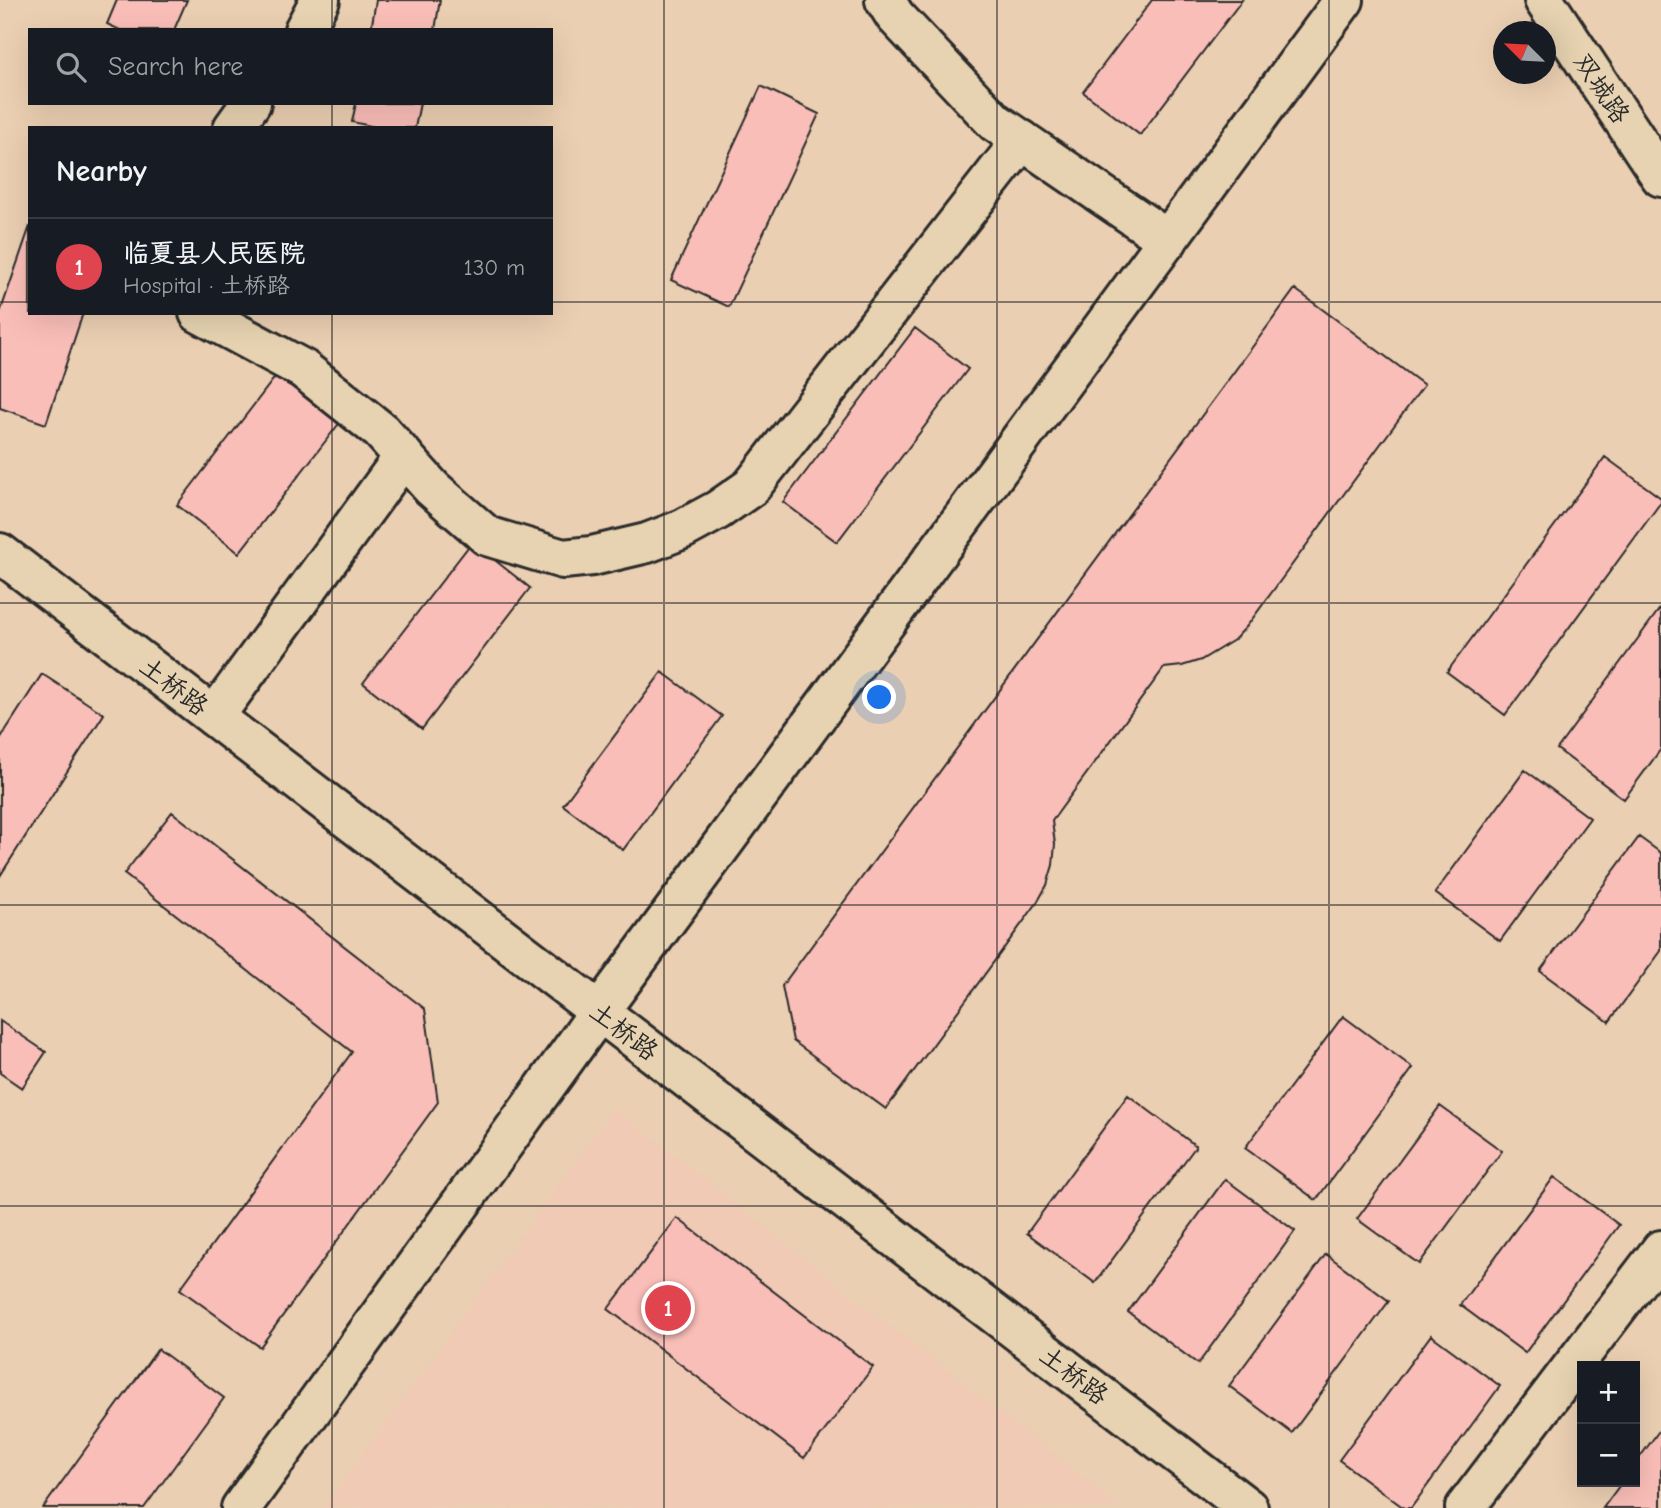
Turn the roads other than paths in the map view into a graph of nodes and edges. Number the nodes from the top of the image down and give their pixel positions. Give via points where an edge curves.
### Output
1 (320, 0) edge
2 (885, 0) edge
3 (1344, 0) edge
4 (1544, 0) edge
5 (305, 28) edge
6 (250, 105) edge
7 (234, 126) edge
8 (1022, 140) junction
9 (1661, 177) edge
10 (1168, 240) junction
11 (203, 315) edge
12 (404, 456) junction
13 (0, 553) edge
14 (214, 717) junction
15 (599, 1012) junction
16 (1661, 1250) edge
17 (241, 1508) edge
18 (1248, 1508) edge
19 (1465, 1508) edge

1 - 5 street
2 - 8 street via 995,122
3 - 10 street
4 - 9 street, 双城路
6 - 7 street
8 - 10 street
8 - 12 street via 751,487 683,529 619,551 563,559 487,536 432,488
10 - 15 street
11 - 12 street via 303,369 381,430
12 - 14 street
13 - 14 street, 土桥路
14 - 15 street, 土桥路
15 - 17 street
15 - 18 street, 土桥路
16 - 19 street

